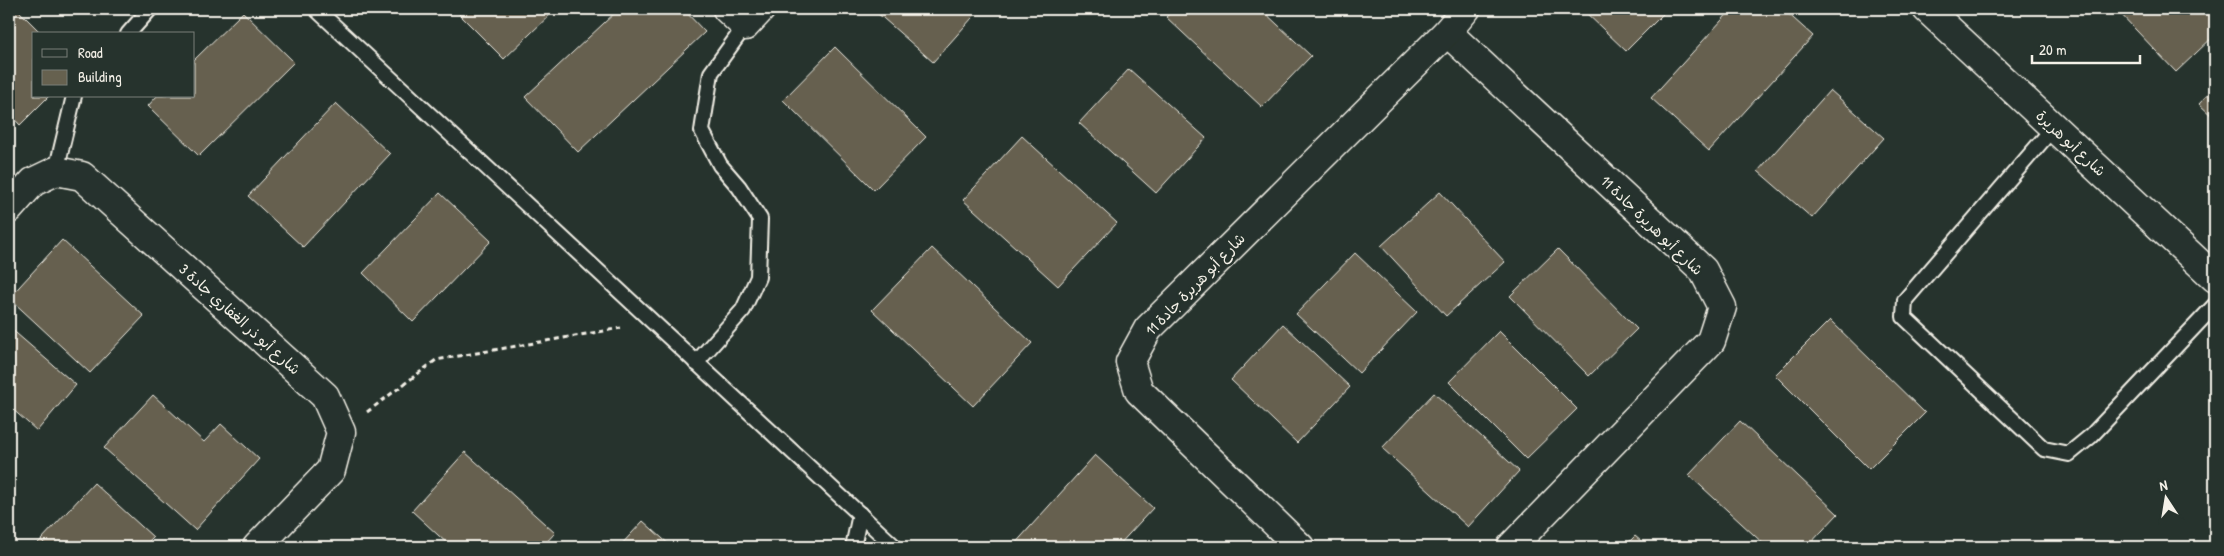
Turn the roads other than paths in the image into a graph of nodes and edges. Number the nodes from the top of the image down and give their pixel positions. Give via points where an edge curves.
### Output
1 (150, 9) edge
2 (316, 9) edge
3 (1466, 9) edge
4 (1927, 9) edge
5 (744, 15) edge
6 (130, 32) edge
7 (1447, 32) junction
8 (74, 98) edge
9 (2054, 127) junction
10 (56, 171) junction
11 (9, 208) edge
12 (2215, 278) edge
13 (2215, 305) edge
14 (696, 363) junction
15 (860, 514) junction
16 (257, 547) edge
17 (852, 547) edge
18 (895, 547) edge
19 (1300, 547) edge
20 (1511, 547) edge

1 - 6 lane
2 - 14 lane
3 - 7 street, شارع أبو هريرة جادة 11
4 - 9 street, شارع أبو هريرة
5 - 14 lane via 711,73 702,131 720,165 760,220 758,277 743,310
7 - 19 street, شارع أبو هريرة جادة 11 via 1148,329 1130,362 1139,392
7 - 20 street, شارع أبو هريرة جادة 11 via 1703,270 1722,307 1711,341
8 - 10 lane
9 - 12 street, شارع أبو هريرة
9 - 13 lane via 1905,300 1904,317 2044,449 2069,454 2092,436
10 - 11 street via 33,182
10 - 16 street, شارع أبو ذر الغفاري جادة 3 via 82,176 325,396 341,432 331,470
14 - 15 lane
15 - 17 lane
15 - 18 lane

